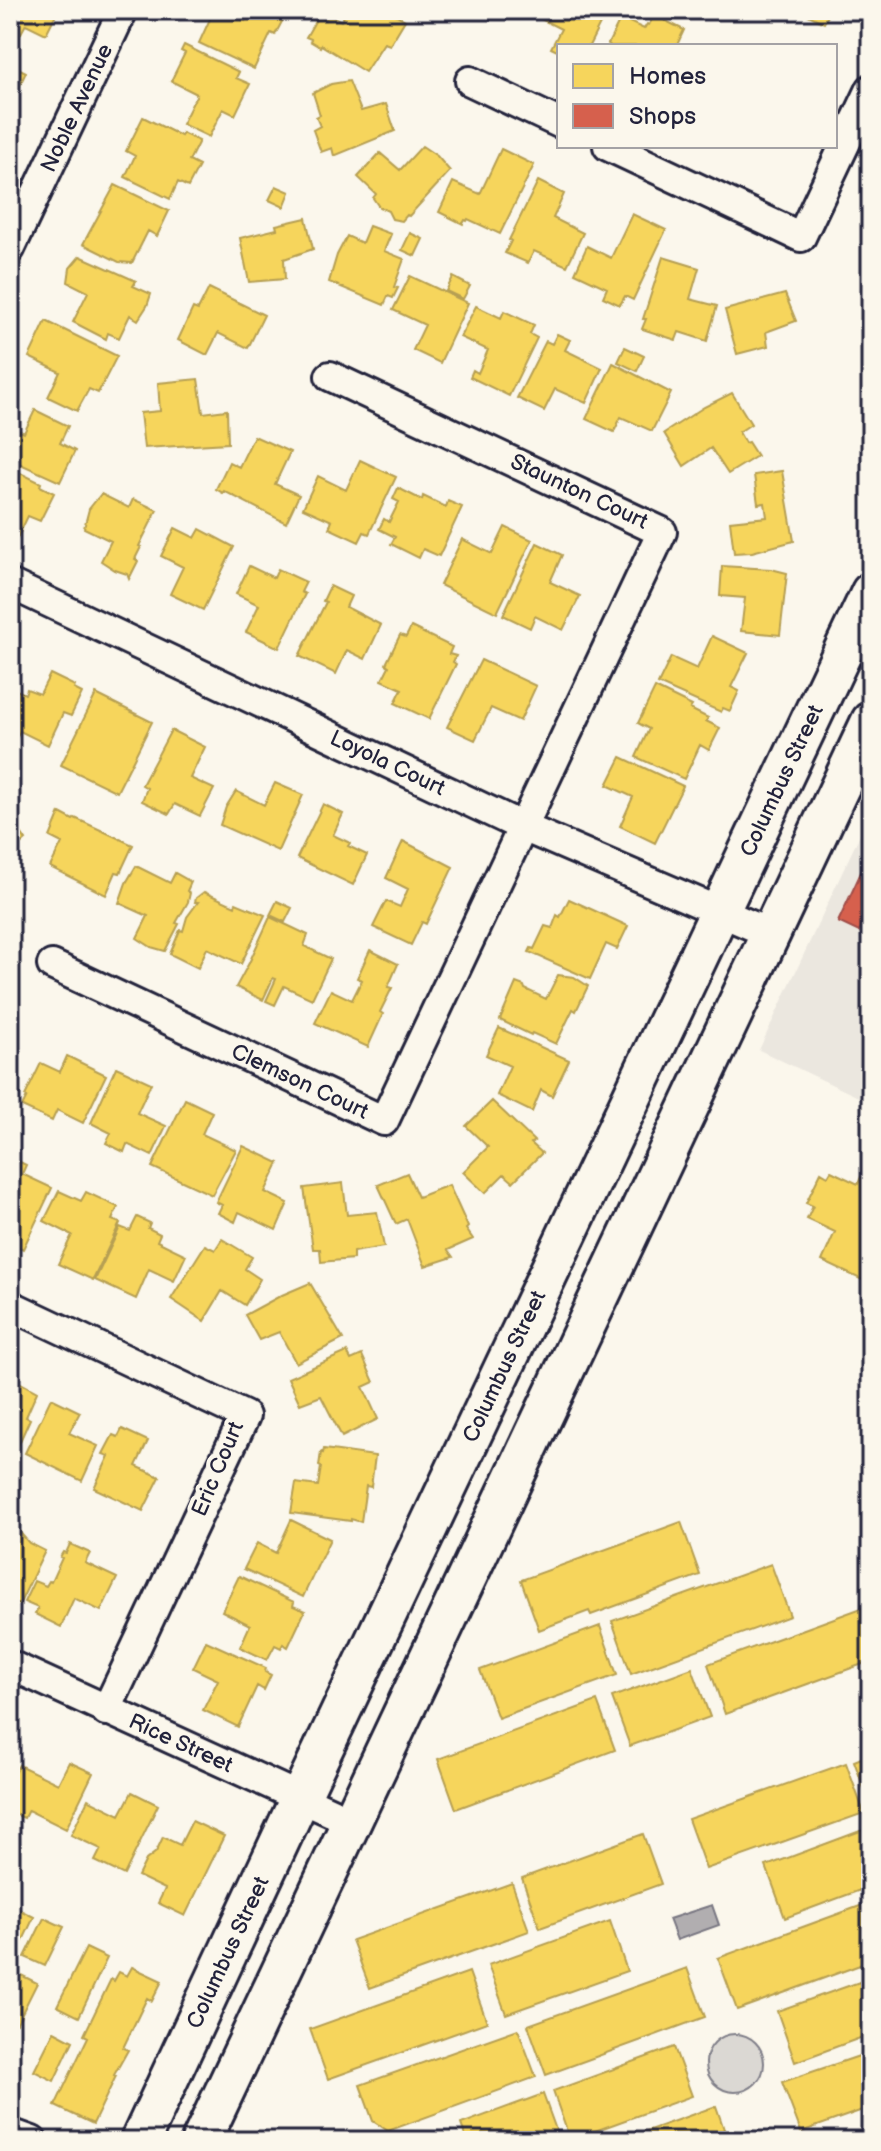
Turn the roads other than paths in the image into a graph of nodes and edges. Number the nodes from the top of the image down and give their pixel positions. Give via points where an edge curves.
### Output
1 (123, 10) edge
2 (470, 81) dead end
3 (871, 89) edge
4 (557, 122) edge
5 (612, 148) edge
6 (10, 249) edge
7 (330, 376) dead end
8 (10, 584) edge
9 (871, 592) edge
10 (871, 721) edge
11 (523, 827) junction
12 (720, 912) junction
13 (771, 934) junction
14 (52, 965) dead end
15 (10, 1305) edge
16 (10, 1665) edge
17 (106, 1711) junction
18 (300, 1798) junction
19 (351, 1821) junction
20 (10, 2133) edge
21 (32, 2141) edge
22 (140, 2141) edge
23 (201, 2141) edge

1 - 6 street, Noble Avenue
2 - 4 street
3 - 5 street via 801,237
7 - 11 street, Staunton Court via 662,532
8 - 11 street, Loyola Court
9 - 12 main road, Columbus Street
10 - 13 main road
11 - 12 street, Loyola Court
11 - 14 street, Clemson Court via 384,1121
12 - 13 street, Loyola Court
12 - 18 main road, Columbus Street
13 - 19 main road
15 - 17 street, Eric Court via 245,1416
16 - 17 street, Rice Street
17 - 18 street, Rice Street
18 - 19 street, Rice Street
18 - 22 main road, Columbus Street
19 - 23 main road
20 - 21 street

